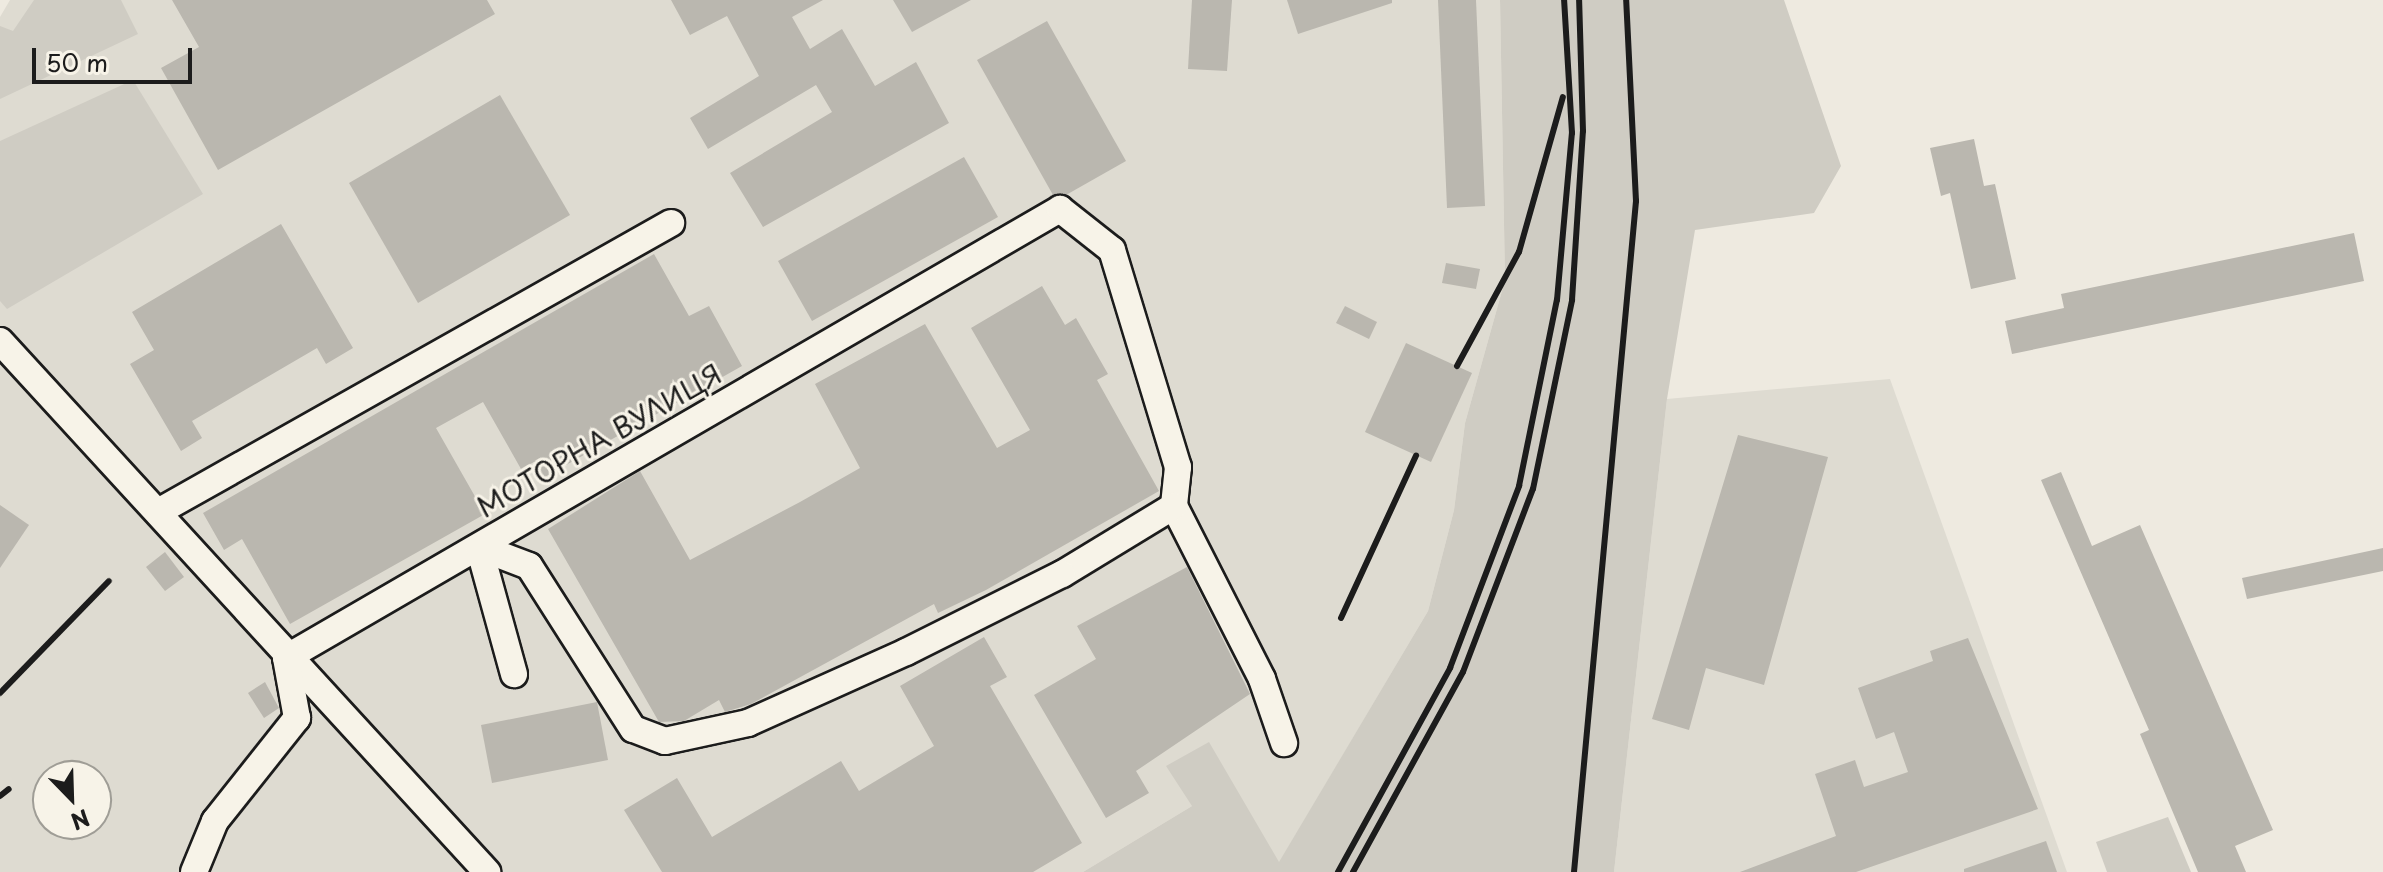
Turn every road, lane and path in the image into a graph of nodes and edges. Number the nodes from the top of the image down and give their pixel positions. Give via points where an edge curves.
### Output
1 (671, 223) dead end
2 (0, 341) edge
3 (1174, 506) junction
4 (158, 512) junction
5 (479, 547) junction
6 (286, 658) junction
7 (514, 674) dead end
8 (1284, 743) dead end
9 (194, 872) edge
10 (487, 872) edge

1 - 4 lane
2 - 4 lane
3 - 5 lane via 1062,574 906,652 748,723 665,741 633,729 529,566
3 - 5 lane, МОТОРНА ВУЛИЦЯ via 1178,467 1112,250 1060,209
3 - 8 lane via 1262,679
4 - 6 lane
5 - 6 lane, МОТОРНА ВУЛИЦЯ
5 - 7 lane
6 - 9 lane via 297,718 215,821
6 - 10 lane

